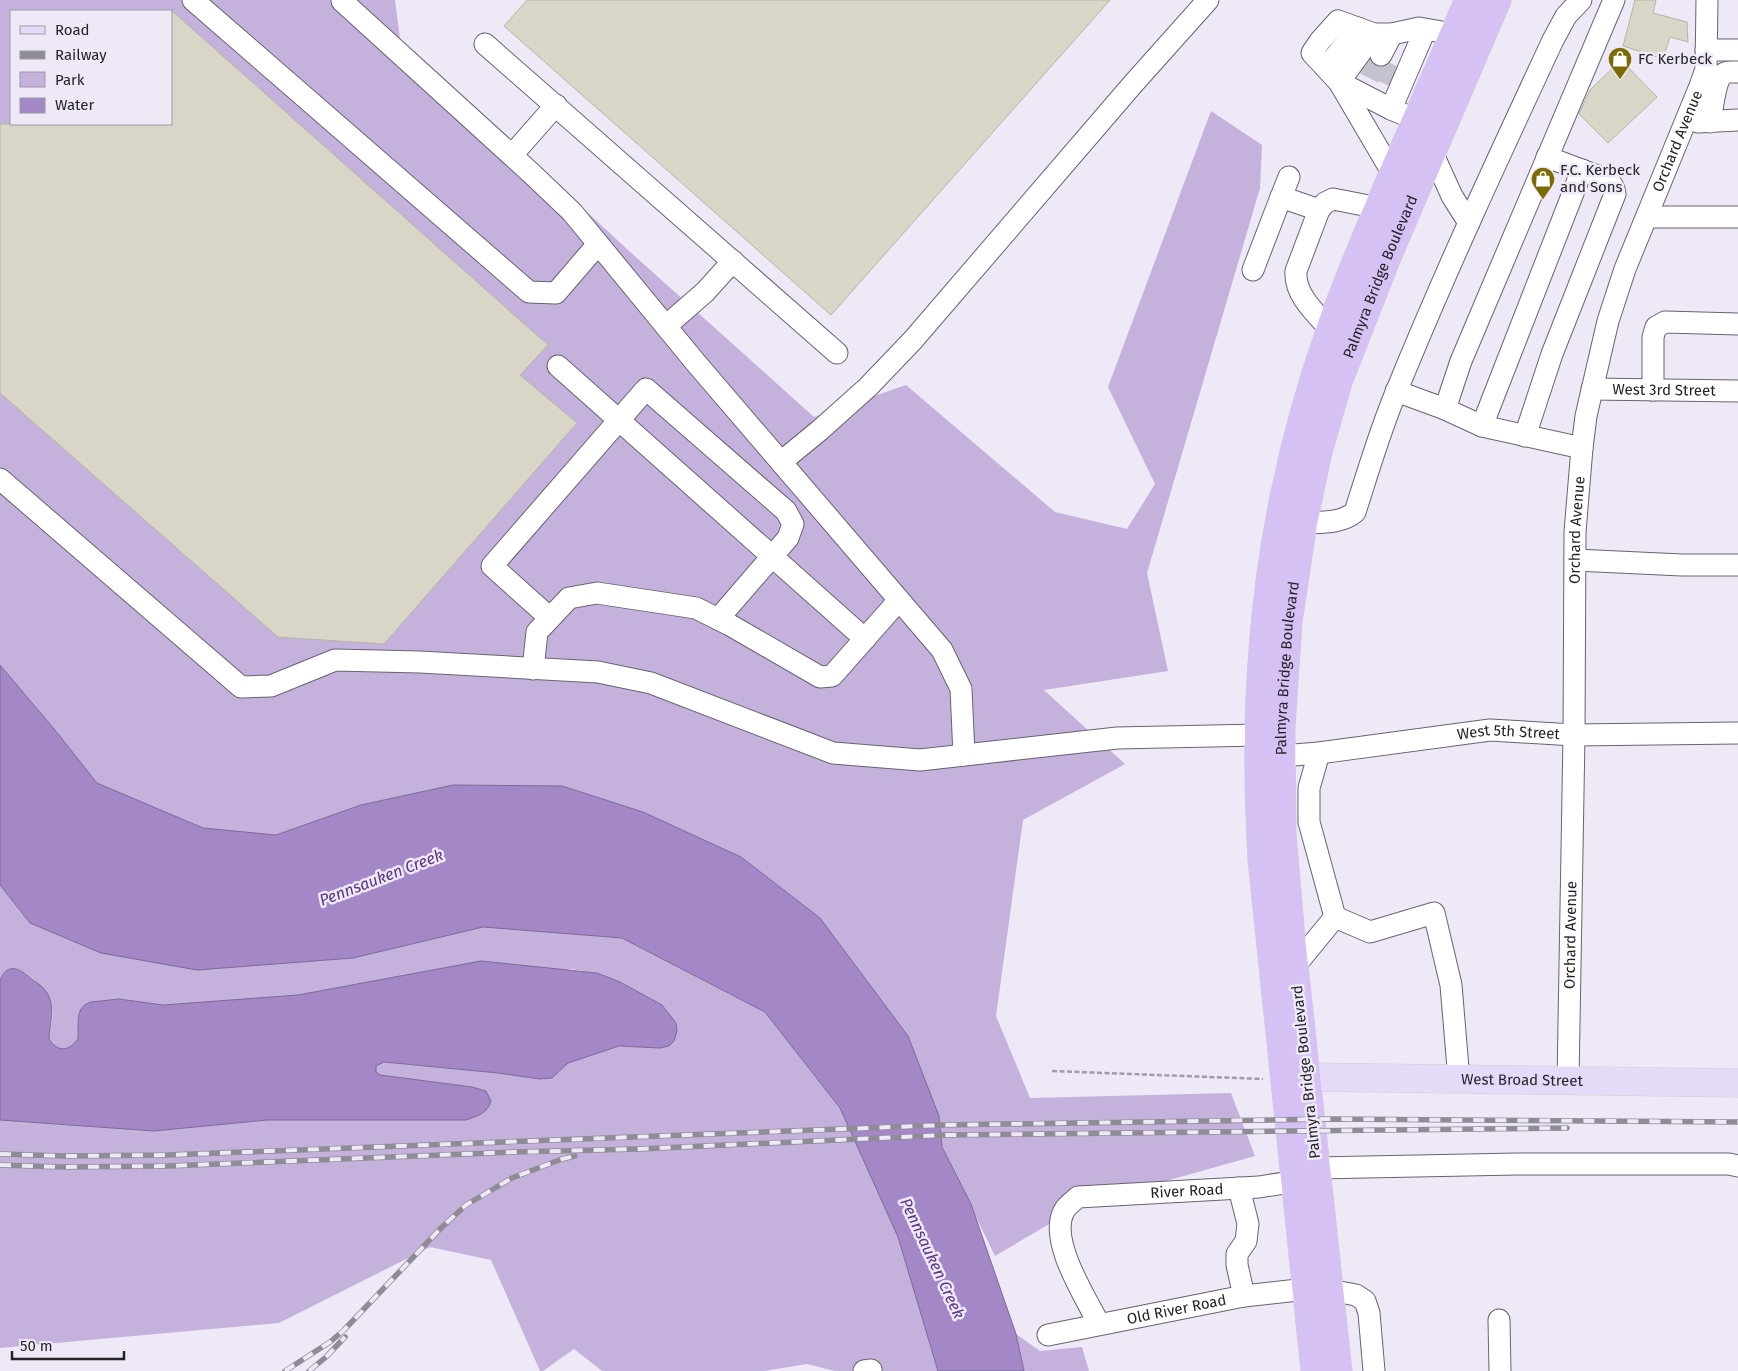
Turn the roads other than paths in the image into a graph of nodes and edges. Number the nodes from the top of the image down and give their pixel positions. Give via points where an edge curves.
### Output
1 (192, 0) edge
2 (342, 0) edge
3 (1208, 0) edge
4 (1469, 0) edge
5 (1497, 0) edge
6 (1516, 0) edge
7 (1581, 0) edge
8 (1614, 0) edge
9 (1707, 0) edge
10 (1393, 31) junction
11 (1483, 33) junction
12 (1454, 34) junction
13 (485, 44) dead end
14 (1706, 50) junction
15 (1738, 50) edge
16 (1389, 58) tunnel mouth
17 (1738, 72) edge
18 (1333, 75) junction
19 (1376, 93) junction
20 (556, 105) junction
21 (1417, 120) junction
22 (1738, 120) edge
23 (1710, 122) junction
24 (1685, 123) junction
25 (1432, 152) junction
26 (512, 155) junction
27 (1547, 157) junction
28 (1582, 170) junction
29 (1393, 174) junction
30 (1379, 208) junction
31 (1319, 210) junction
32 (1647, 217) junction
33 (1738, 217) edge
34 (1469, 223) junction
35 (598, 244) junction
36 (733, 261) junction
37 (1253, 270) dead end
38 (1738, 324) edge
39 (666, 326) junction
40 (1330, 329) junction
41 (837, 353) dead end
42 (558, 366) dead end
43 (1592, 389) junction
44 (1653, 390) junction
45 (1396, 391) junction
46 (1738, 391) edge
47 (1444, 410) junction
48 (618, 420) junction
49 (1482, 426) junction
50 (1525, 436) junction
51 (1582, 448) junction
52 (781, 462) junction
53 (0, 479) edge
54 (1303, 523) junction
55 (772, 556) junction
56 (1575, 560) junction
57 (1738, 565) edge
58 (899, 600) junction
59 (550, 618) junction
60 (718, 619) junction
61 (865, 638) junction
62 (533, 669) junction
63 (1738, 733) edge
64 (1258, 735) junction
65 (1574, 735) junction
66 (1319, 753) junction
67 (964, 755) junction
68 (1281, 756) junction
69 (1281, 800) junction
70 (1309, 813) junction
71 (1335, 917) junction
72 (1294, 967) junction
73 (1295, 1078) junction
74 (1459, 1080) junction
75 (1568, 1081) junction
76 (1738, 1083) edge
77 (1738, 1166) edge
78 (1306, 1175) junction
79 (1239, 1188) junction
80 (1318, 1289) junction
81 (1244, 1296) junction
82 (1499, 1320) dead end
83 (1099, 1324) junction
84 (1048, 1335) dead end
85 (1312, 1342) junction
86 (1311, 1371) edge
87 (1316, 1371) edge
88 (1338, 1371) edge
89 (1374, 1371) edge
90 (1500, 1371) edge

1 - 35 street via 529,292 556,293
2 - 26 street
3 - 52 street via 913,340 868,387
4 - 12 highway, Palmyra Bridge Boulevard
5 - 11 highway, Palmyra Bridge Boulevard
6 - 11 highway
7 - 34 street via 1566,16 1552,40
8 - 27 street
9 - 14 street, Orchard Avenue
10 - 12 street
10 - 16 street
10 - 18 street
10 - 18 street via 1338,21 1312,53
10 - 19 street
11 - 25 highway, Palmyra Bridge Boulevard
12 - 21 highway, Palmyra Bridge Boulevard
13 - 20 street
14 - 15 street
14 - 24 street, Orchard Avenue via 1706,69
17 - 23 street via 1721,75
18 - 19 street
18 - 29 street
19 - 21 street
20 - 26 street
20 - 36 street
21 - 29 highway, Palmyra Bridge Boulevard
22 - 23 street
23 - 24 street
24 - 32 street, Orchard Avenue
25 - 34 street via 1452,196
25 - 54 highway, Palmyra Bridge Boulevard via 1338,382 1318,452
26 - 35 street via 572,212
27 - 28 street
27 - 47 street via 1461,361
28 - 49 street
28 - 50 street via 1610,182 1615,194 1552,354
29 - 30 highway, Palmyra Bridge Boulevard
30 - 31 street via 1333,199
30 - 40 highway, Palmyra Bridge Boulevard
31 - 37 street via 1285,187
31 - 40 street via 1296,271 1295,282 1309,307
32 - 33 street
32 - 43 street, Orchard Avenue via 1608,321
34 - 45 street
35 - 39 street
36 - 39 street via 705,292
36 - 41 street
38 - 44 street via 1665,322 1656,327 1653,337
39 - 52 street
40 - 64 highway, Palmyra Bridge Boulevard via 1289,479 1274,558 1263,648
42 - 48 street
43 - 44 street, West 3rd Street
43 - 51 street, Orchard Avenue
44 - 46 street, West 3rd Street
45 - 47 street
45 - 54 street via 1355,512 1338,521
47 - 49 street
48 - 55 street
48 - 55 street via 646,389 786,511 792,524 788,538
48 - 59 street via 492,566
49 - 50 street
50 - 51 street
51 - 56 street, Orchard Avenue
52 - 58 street
53 - 62 street via 241,687 271,686 335,660
54 - 68 highway, Palmyra Bridge Boulevard via 1288,622
55 - 60 street
55 - 61 street
56 - 57 street
56 - 65 street, Orchard Avenue
58 - 61 street
58 - 67 street via 942,650 961,689
59 - 60 street via 569,598 597,593 696,608
59 - 62 street via 537,632
60 - 61 street via 820,677 832,676
62 - 67 street via 598,672 650,682 833,753 920,760
63 - 65 street, West 5th Street
64 - 67 street via 1117,738
64 - 73 highway, Palmyra Bridge Boulevard via 1262,860
65 - 66 street, West 5th Street via 1490,730
65 - 75 street, Orchard Avenue
66 - 68 street, West 5th Street
66 - 70 street via 1309,788
68 - 69 highway, Palmyra Bridge Boulevard
69 - 70 street
69 - 72 highway, Palmyra Bridge Boulevard
70 - 71 street
71 - 72 street
71 - 74 street via 1370,932 1434,913 1451,985
72 - 73 highway, Palmyra Bridge Boulevard
73 - 74 main road, West Broad Street
73 - 78 highway, Palmyra Bridge Boulevard
74 - 75 main road, West Broad Street
75 - 76 main road, West Broad Street
77 - 78 street via 1517,1164
78 - 79 street, River Road via 1259,1187
78 - 80 highway, Palmyra Bridge Boulevard
79 - 81 street via 1248,1224 1246,1241 1237,1254
79 - 83 street, River Road via 1078,1197 1064,1211 1060,1236 1070,1268
80 - 81 street, Old River Road
80 - 85 highway, Palmyra Bridge Boulevard
80 - 88 highway, Palmyra Bridge Boulevard
80 - 89 street, Old River Road via 1356,1295 1365,1301
81 - 83 street, Old River Road
82 - 90 street
83 - 84 street, Old River Road
85 - 86 highway
85 - 87 highway, Palmyra Bridge Boulevard

